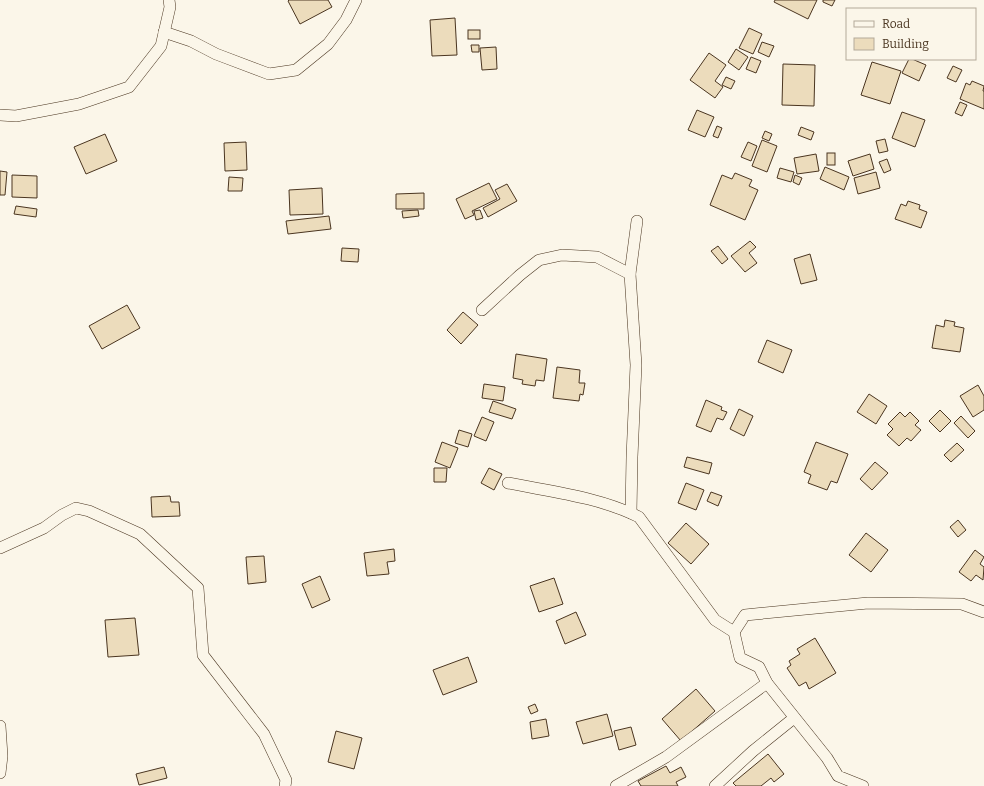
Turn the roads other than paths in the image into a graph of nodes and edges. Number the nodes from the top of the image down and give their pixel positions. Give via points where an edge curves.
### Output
1 (169, 0) edge
2 (356, 0) edge
3 (164, 32) junction
4 (0, 114) edge
5 (637, 221) dead end
6 (630, 274) junction
7 (482, 310) dead end
8 (508, 483) dead end
9 (631, 513) junction
10 (0, 548) edge
11 (984, 612) edge
12 (734, 632) junction
13 (767, 683) junction
14 (794, 718) junction
15 (0, 726) edge
16 (0, 773) edge
17 (285, 786) edge
18 (616, 786) edge
19 (715, 786) edge
20 (863, 786) edge

1 - 3 street via 170,7
2 - 3 street via 346,20 328,44 296,70 269,74 216,54 192,41
3 - 4 street via 161,46 129,87 79,104 16,116
5 - 6 street
6 - 7 street via 597,257 562,255 539,260
6 - 9 street via 636,365
8 - 9 street via 588,499
9 - 12 street via 639,517 715,620
10 - 17 street via 44,528 76,508 89,511 140,534 198,588 203,655 264,734 286,780
11 - 12 street via 962,604 868,603 745,615
12 - 13 street via 740,658 759,666
13 - 14 street
13 - 18 street via 666,757
14 - 19 street
14 - 20 street via 827,758 838,776
15 - 16 street

